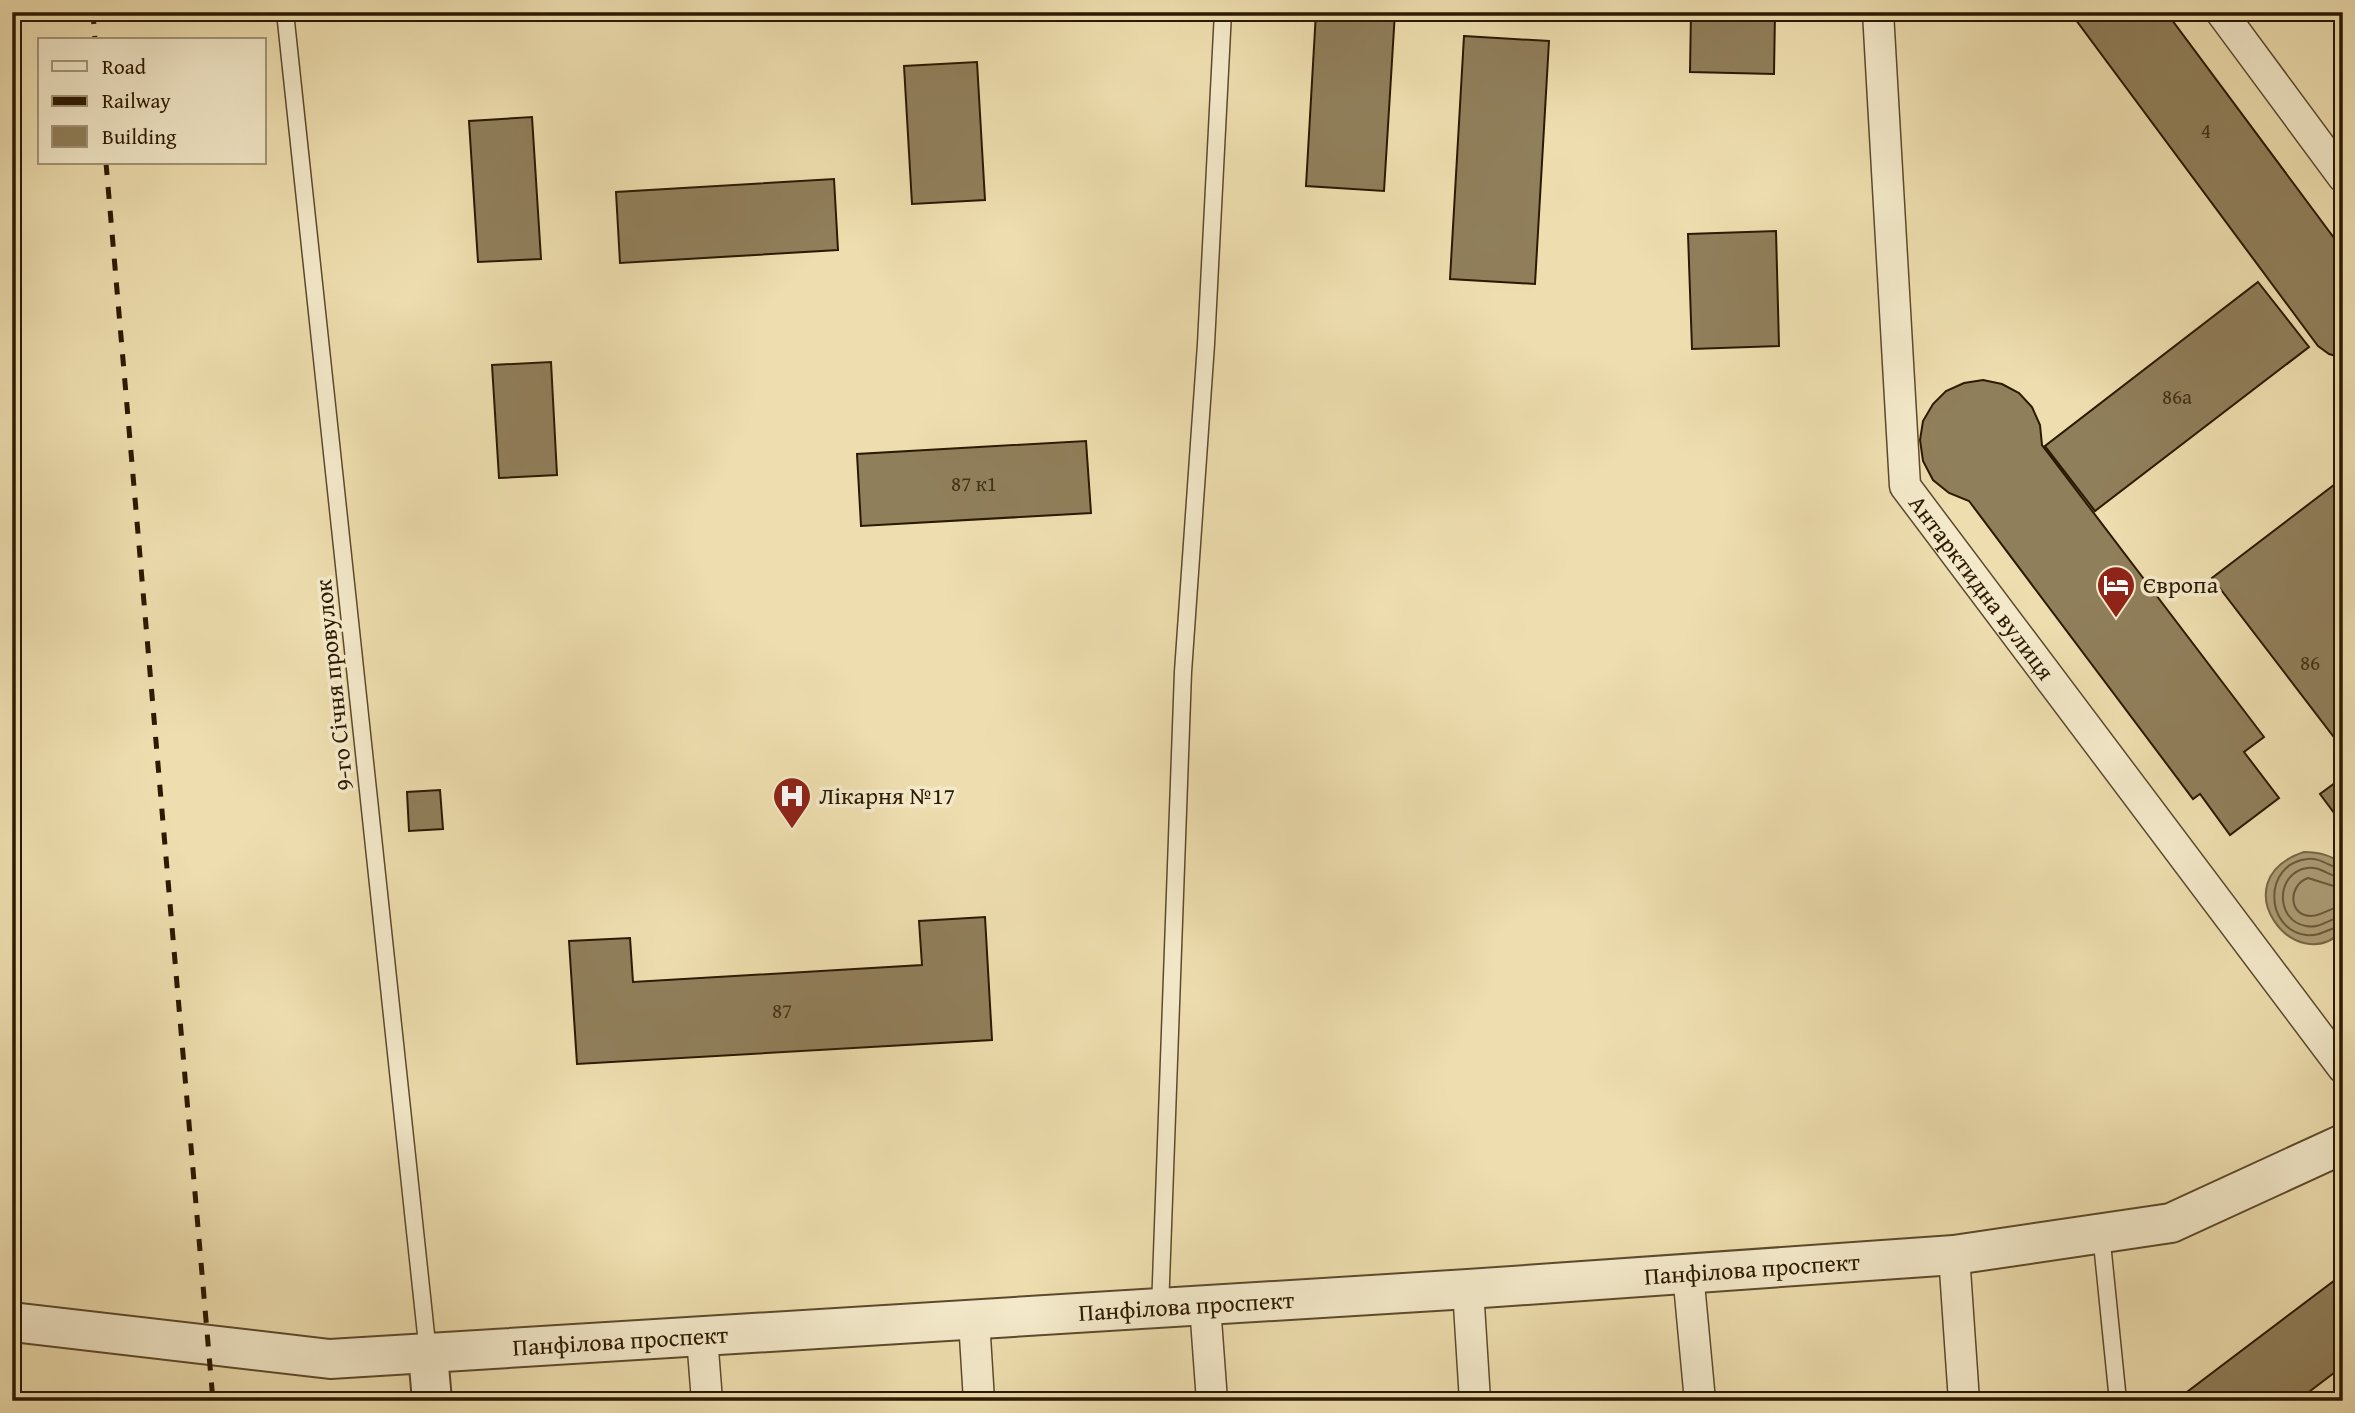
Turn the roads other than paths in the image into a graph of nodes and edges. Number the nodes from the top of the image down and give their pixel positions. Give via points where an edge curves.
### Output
1 (285, 12) edge
2 (1223, 12) edge
3 (1878, 12) edge
4 (2221, 12) edge
5 (2343, 177) edge
6 (2343, 1068) edge
7 (2343, 1144) edge
8 (2101, 1233) junction
9 (1954, 1255) junction
10 (1688, 1273) junction
11 (1468, 1289) junction
12 (1205, 1306) junction
13 (1160, 1309) junction
14 (974, 1320) junction
15 (12, 1322) edge
16 (702, 1337) junction
17 (428, 1354) junction
18 (432, 1401) edge
19 (707, 1401) edge
20 (979, 1401) edge
21 (1212, 1401) edge
22 (1475, 1401) edge
23 (1700, 1401) edge
24 (1964, 1401) edge
25 (2118, 1401) edge

1 - 17 lane, 9-го Січня провулок
2 - 13 lane via 1183,672
3 - 6 street, Антарктидна вулиця via 1905,486
4 - 5 street
7 - 8 street, Панфілова проспект via 2171,1223
8 - 9 street, Панфілова проспект
8 - 25 lane
9 - 10 street, Панфілова проспект
9 - 24 street
10 - 11 street, Панфілова проспект
10 - 23 street
11 - 12 street, Панфілова проспект
11 - 22 street
12 - 13 street, Панфілова проспект
12 - 21 street
13 - 14 street, Панфілова проспект
14 - 16 street, Панфілова проспект
14 - 20 street
15 - 17 street, Панфілова проспект via 330,1359
16 - 17 street, Панфілова проспект
16 - 19 street
17 - 18 street

